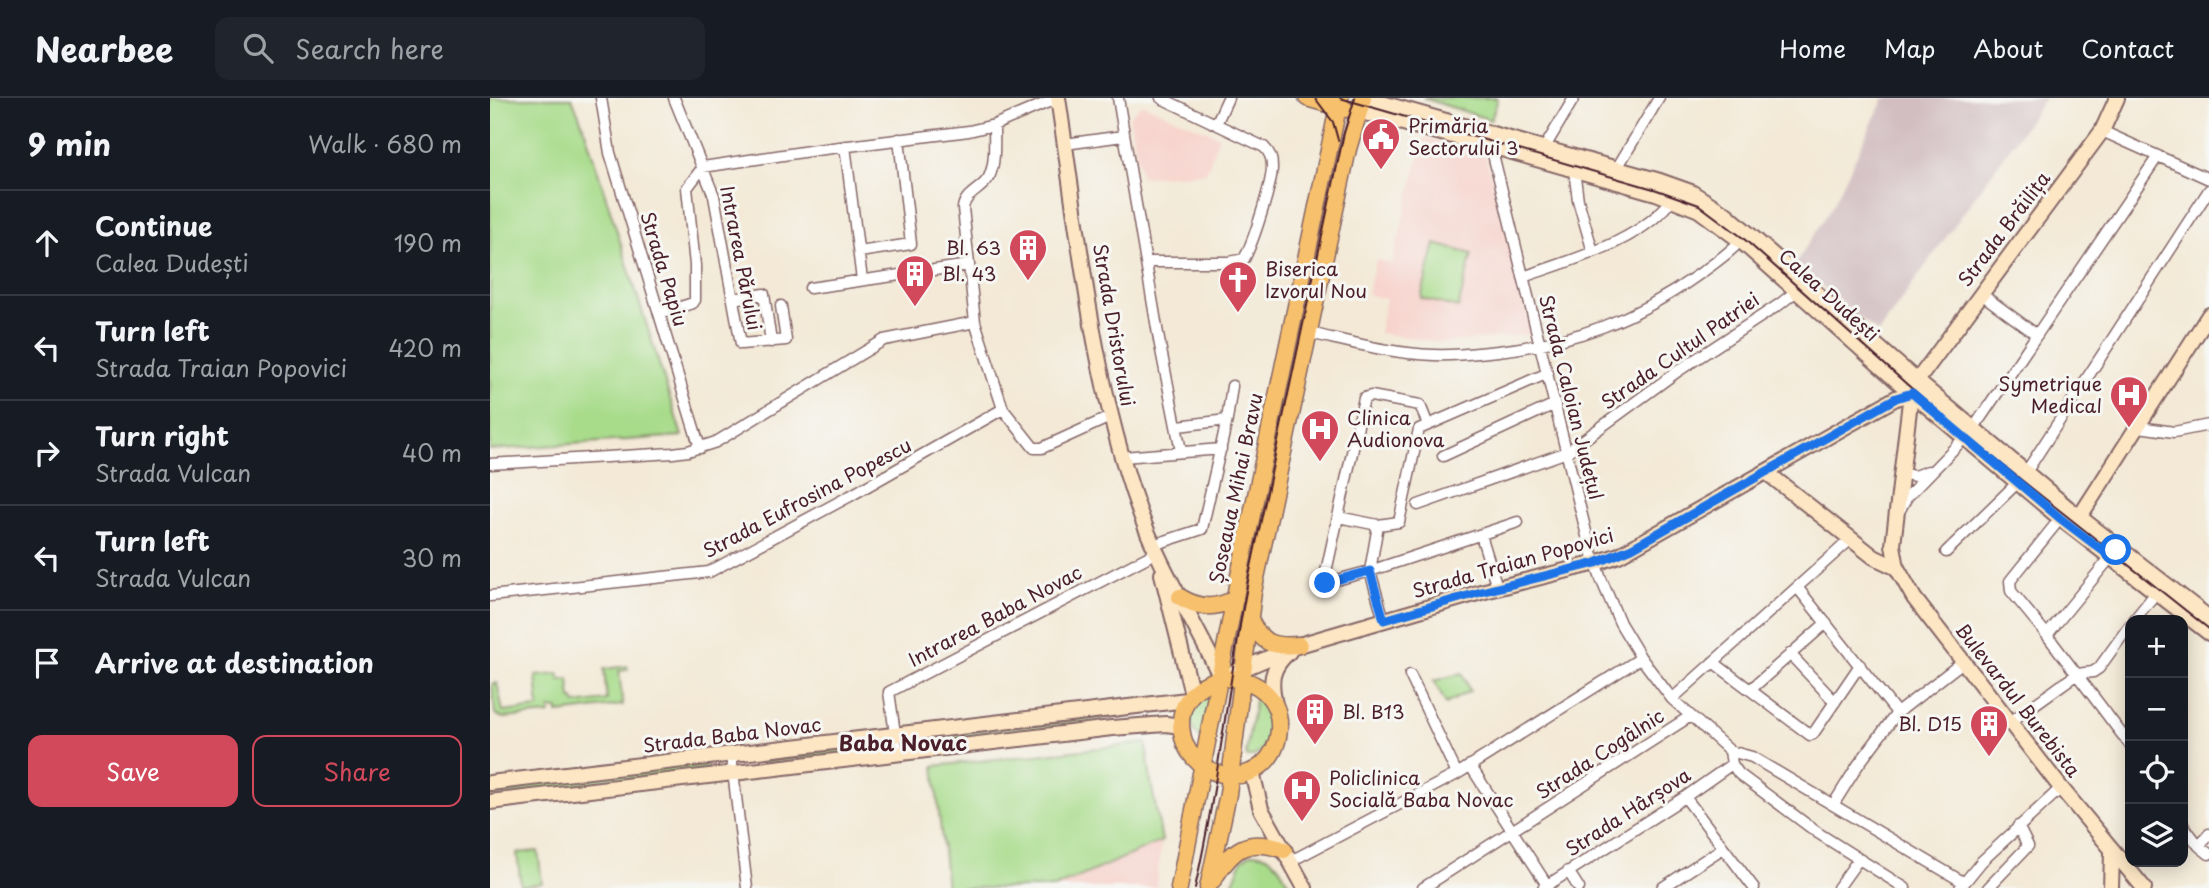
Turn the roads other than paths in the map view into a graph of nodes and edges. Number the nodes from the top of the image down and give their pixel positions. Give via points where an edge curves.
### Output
1 (601, 98) edge
2 (674, 98) edge
3 (1058, 98) edge
4 (1118, 98) edge
5 (1161, 98) edge
6 (1228, 98) edge
7 (1307, 98) edge
8 (1574, 98) edge
9 (1659, 98) edge
10 (2117, 98) edge
11 (1361, 102) edge
12 (1338, 103) edge
13 (1216, 124) junction
14 (994, 125) junction
15 (2102, 131) junction
16 (1124, 136) junction
17 (1330, 138) junction
18 (899, 139) junction
19 (1491, 139) junction
20 (1350, 143) junction
21 (1065, 144) junction
22 (845, 146) junction
23 (1541, 154) junction
24 (2158, 156) junction
25 (703, 167) junction
26 (1574, 170) junction
27 (1613, 175) junction
28 (2209, 178) edge
29 (2209, 190) edge
30 (1675, 193) junction
31 (1744, 236) junction
32 (859, 252) junction
33 (1593, 253) junction
34 (1147, 262) junction
35 (969, 265) junction
36 (1523, 277) junction
37 (862, 280) junction
38 (1800, 287) junction
39 (810, 288) dead end
40 (1980, 293) junction
41 (733, 299) junction
42 (781, 306) dead end
43 (659, 314) junction
44 (2209, 315) edge
45 (975, 322) junction
46 (1309, 333) junction
47 (2037, 335) junction
48 (771, 342) junction
49 (1541, 345) junction
50 (1548, 373) junction
51 (1232, 386) dead end
52 (1914, 387) junction
53 (1555, 404) junction
54 (1003, 409) junction
55 (1111, 417) junction
56 (1227, 420) junction
57 (1428, 425) junction
58 (2209, 425) edge
59 (1178, 426) junction
60 (2139, 427) junction
61 (1969, 434) junction
62 (700, 448) junction
63 (1221, 449) junction
64 (1181, 451) junction
65 (1567, 452) junction
66 (1443, 456) dead end
67 (1123, 457) junction
68 (490, 464) edge
69 (1935, 467) junction
70 (1766, 472) junction
71 (1901, 473) junction
72 (2021, 477) junction
73 (1418, 505) dead end
74 (1338, 517) junction
75 (2070, 518) junction
76 (1894, 520) junction
77 (1518, 522) dead end
78 (1378, 525) junction
79 (1481, 535) junction
80 (1851, 539) junction
81 (1893, 545) junction
82 (1155, 548) junction
83 (1868, 552) junction
84 (1946, 552) dead end
85 (2115, 552) junction
86 (1596, 563) junction
87 (1897, 568) junction
88 (1370, 571) junction
89 (1497, 587) junction
90 (1797, 587) junction
91 (2160, 588) junction
92 (490, 596) edge
93 (1180, 597) junction
94 (1235, 599) junction
95 (2138, 615) edge
96 (2209, 618) edge
97 (1250, 620) junction
98 (1384, 620) junction
99 (1826, 623) junction
100 (2125, 632) edge
101 (2209, 634) edge
102 (2047, 635) junction
103 (1299, 645) junction
104 (1790, 654) junction
105 (1641, 657) junction
106 (1964, 661) junction
107 (1713, 662) junction
108 (1860, 665) junction
109 (1243, 673) junction
110 (2077, 674) junction
111 (1410, 675) dead end
112 (1221, 678) junction
113 (1749, 690) junction
114 (1190, 697) junction
115 (1672, 699) junction
116 (1835, 702) junction
117 (1275, 705) junction
118 (1897, 713) junction
119 (1689, 717) junction
120 (2010, 722) junction
121 (1181, 726) junction
122 (896, 735) junction
123 (2127, 741) edge
124 (1730, 751) junction
125 (898, 754) junction
126 (731, 755) junction
127 (1732, 764) junction
128 (1471, 765) junction
129 (1202, 766) junction
130 (1252, 772) junction
131 (733, 774) junction
132 (1457, 774) junction
133 (1231, 776) junction
134 (490, 783) edge
135 (2061, 788) junction
136 (1685, 797) junction
137 (490, 802) edge
138 (1833, 806) junction
139 (2018, 827) junction
140 (1511, 832) junction
141 (2188, 832) edge
142 (2209, 834) edge
143 (2199, 846) junction
144 (1723, 848) junction
145 (2112, 853) junction
146 (2209, 854) edge
147 (1288, 856) junction
148 (1858, 860) junction
149 (1568, 871) junction
150 (1961, 885) edge
151 (1545, 886) edge
152 (747, 888) edge
153 (1179, 888) edge
154 (1208, 888) edge
155 (1305, 888) edge
156 (1423, 888) edge
157 (1579, 888) edge
158 (1662, 888) edge
159 (1754, 888) edge
160 (1838, 888) edge
161 (1905, 888) edge
162 (1988, 888) edge
163 (2111, 888) edge
164 (2144, 888) edge

1 - 43 street, Strada Papiu via 610,153
2 - 25 street, Intrarea Părului
3 - 14 street
3 - 21 main road, Strada Dristorului
4 - 16 street
5 - 13 street
6 - 13 street
7 - 12 main road
8 - 23 street
9 - 27 street
10 - 15 main road, Strada Brăilița
11 - 12 main road
11 - 19 main road, Calea Dudești
11 - 20 main road, Șoseaua Mihai Bravu
12 - 17 main road, Șoseaua Mihai Bravu
13 - 34 street via 1264,146 1272,159 1244,259
14 - 18 street
14 - 35 street via 989,178 963,205
15 - 24 street
15 - 40 main road, Strada Brăilița
16 - 21 street
16 - 34 street
17 - 20 main road
17 - 94 main road, Șoseaua Mihai Bravu
18 - 22 street
18 - 32 street via 911,244
19 - 23 main road, Calea Dudești
19 - 36 street, Strada Caloian Județul
20 - 46 main road, Șoseaua Mihai Bravu
21 - 55 main road, Strada Dristorului
22 - 25 street
22 - 32 street
23 - 26 main road, Calea Dudești
23 - 27 main road, Calea Dudești
24 - 28 street
24 - 47 street
25 - 41 street, Intrarea Părului
25 - 43 street via 687,188 696,297 693,303
26 - 27 main road, Calea Dudești
26 - 33 street
27 - 30 main road, Calea Dudești
29 - 72 street
30 - 31 main road, Calea Dudești
30 - 33 street via 1660,214
31 - 38 main road, Calea Dudești
31 - 49 street via 1709,267 1651,306 1603,328
32 - 37 street
33 - 36 street
34 - 59 street
35 - 37 street
35 - 45 street
36 - 49 street, Strada Caloian Județul
37 - 39 street
38 - 52 main road, Calea Dudești
38 - 65 street, Strada Cultul Patriei
40 - 47 street
40 - 52 main road, Strada Brăilița
41 - 48 street, Intrarea Părului via 741,344
41 - 48 street via 764,295
42 - 48 street, Intrarea Părului via 786,340
43 - 62 street, Strada Papiu
44 - 60 main road
45 - 54 street
45 - 62 street via 884,340 731,434
46 - 49 street via 1433,355
46 - 97 main road, Șoseaua Mihai Bravu
47 - 61 street
49 - 50 street, Strada Caloian Județul
50 - 53 street, Strada Caloian Județul
50 - 57 street
51 - 56 street
52 - 61 main road, Calea Dudești
52 - 70 main road, Strada Traian Popovici
52 - 71 main road, Bulevardul Burebista
53 - 65 street, Strada Caloian Județul
53 - 66 street
54 - 55 street via 1034,448
54 - 92 street, Strada Eufrosina Popescu via 709,572
55 - 67 main road, Strada Dristorului
56 - 59 street
56 - 63 street
57 - 74 street via 1423,408 1415,403 1364,398
57 - 78 street via 1418,431 1399,522
58 - 60 street via 2174,432
59 - 64 street
60 - 75 main road
61 - 69 street
61 - 72 main road, Calea Dudești
62 - 68 street
63 - 64 street
63 - 82 street via 1202,529
64 - 67 street
65 - 73 street, Strada Cultul Patriei
65 - 86 street, Strada Caloian Județul
67 - 82 main road, Strada Dristorului
69 - 71 street via 1919,475
69 - 76 street via 1907,497
70 - 80 main road
70 - 86 main road, Strada Traian Popovici via 1632,548
71 - 76 main road, Bulevardul Burebista
72 - 75 main road, Calea Dudești
72 - 84 street
74 - 78 street
74 - 88 street via 1324,581
75 - 85 main road, Calea Dudești
75 - 102 street via 2010,581 2011,591
76 - 81 main road, Bulevardul Burebista
77 - 79 street
78 - 88 street
79 - 88 street
79 - 89 street
80 - 83 main road
80 - 90 street
81 - 83 main road
81 - 87 main road, Bulevardul Burebista
82 - 93 main road, Strada Dristorului
82 - 114 main road, Strada Dristorului
82 - 122 street, Intrarea Baba Novac via 889,692
83 - 87 main road
85 - 91 main road, Calea Dudești
85 - 102 street
86 - 89 main road, Strada Traian Popovici
86 - 105 street, Strada Caloian Județul via 1620,623
87 - 106 main road, Bulevardul Burebista
88 - 98 street
89 - 98 main road, Strada Traian Popovici
90 - 99 street
90 - 107 street
91 - 95 street
91 - 96 main road, Calea Dudești
91 - 101 main road, Calea Dudești
93 - 94 main road via 1206,607
93 - 112 main road, Strada Dristorului
94 - 112 main road, Șoseaua Mihai Bravu
97 - 103 main road via 1273,645
97 - 109 main road, Șoseaua Mihai Bravu
98 - 103 main road, Strada Traian Popovici
99 - 104 street
99 - 108 street
100 - 110 street via 2099,668
102 - 110 street
103 - 109 main road, Strada Traian Popovici
103 - 117 main road, Strada Traian Popovici via 1273,672
104 - 113 street
104 - 116 street
105 - 115 street, Strada Caloian Județul
105 - 128 street
106 - 118 street
106 - 120 main road, Bulevardul Burebista
107 - 113 street
107 - 115 street
108 - 116 street
108 - 118 street
109 - 112 main road
109 - 117 main road
109 - 133 main road, Șoseaua Mihai Bravu
110 - 120 street
110 - 123 street
111 - 132 street
112 - 114 main road
112 - 129 main road, Șoseaua Mihai Bravu
113 - 116 street via 1810,735
114 - 121 main road
114 - 122 main road, Strada Baba Novac
115 - 119 street, Strada Caloian Județul
117 - 130 main road via 1280,723 1275,746
118 - 138 street
119 - 124 street, Strada Caloian Județul
119 - 140 street, Strada Cogâlnic
120 - 135 main road, Bulevardul Burebista
121 - 125 main road, Strada Baba Novac via 1112,728
121 - 129 main road via 1188,750
122 - 125 street
122 - 126 main road, Strada Baba Novac
124 - 127 street
124 - 138 street, Strada Caloian Județul via 1752,757
125 - 131 main road, Strada Baba Novac
126 - 131 street
126 - 134 main road, Strada Baba Novac
127 - 136 street, Strada Hârșova
127 - 148 street via 1797,818
128 - 132 street
128 - 140 street
129 - 133 main road
129 - 153 main road, Șoseaua Mihai Bravu
130 - 133 main road
130 - 147 main road via 1261,808
131 - 137 main road, Strada Baba Novac
131 - 152 street
132 - 147 street
133 - 154 main road, Șoseaua Mihai Bravu
135 - 139 street
135 - 145 main road, Bulevardul Burebista
136 - 144 street
136 - 149 street, Strada Hârșova
138 - 150 street, Strada Caloian Județul
139 - 150 street
139 - 162 street via 2028,846
140 - 151 street
140 - 156 street, Strada Cogâlnic
141 - 143 street
142 - 143 street
143 - 146 street
144 - 158 street
144 - 159 street
145 - 163 main road
145 - 164 main road, Bulevardul Burebista
147 - 154 main road via 1265,844 1248,845 1230,858
147 - 155 main road
148 - 160 street
148 - 161 street
149 - 151 street, Strada Hârșova
149 - 157 street

